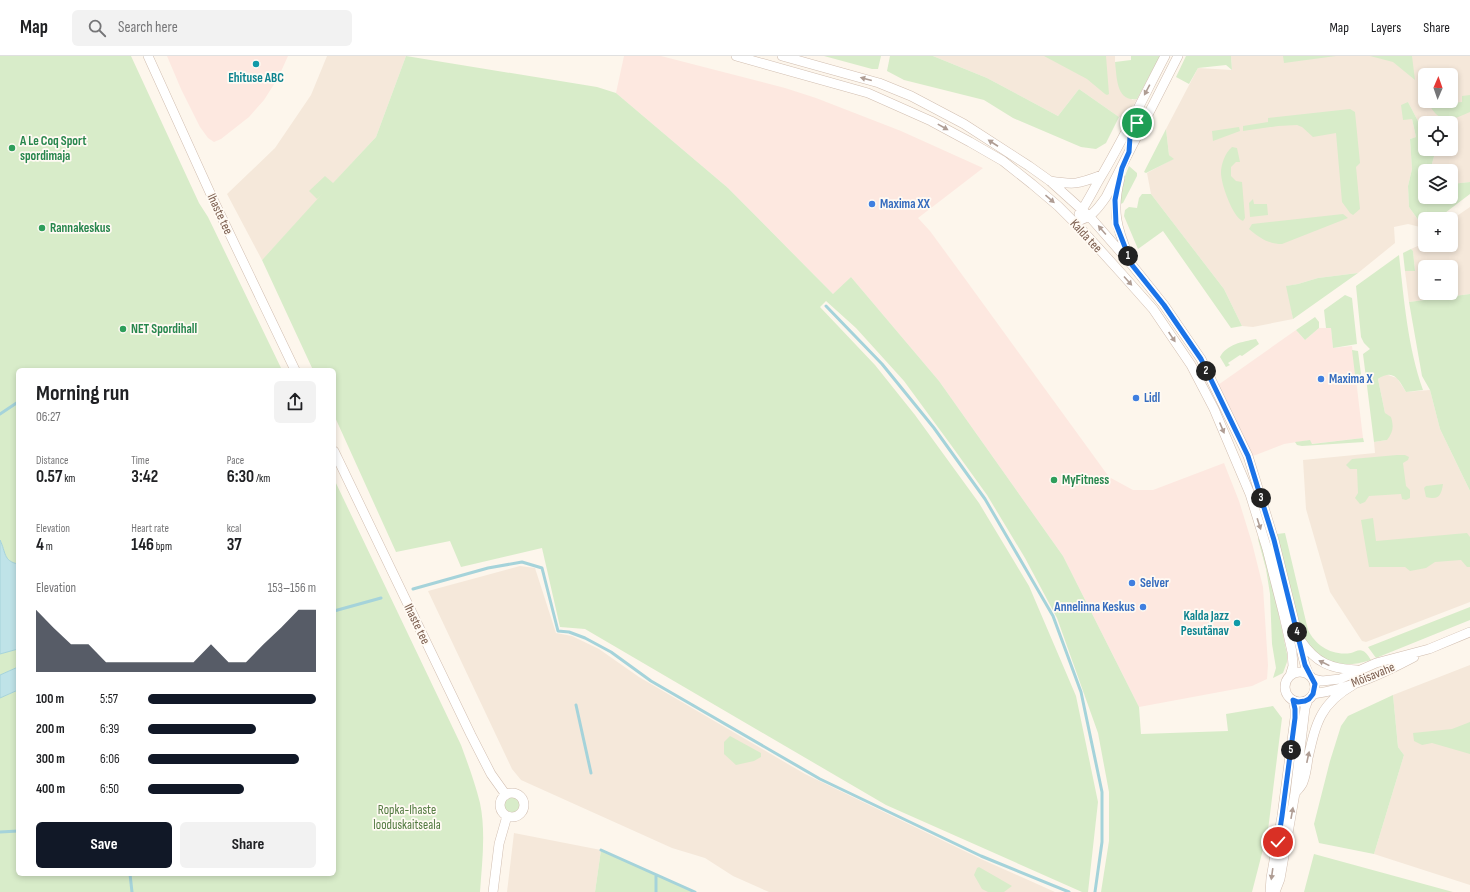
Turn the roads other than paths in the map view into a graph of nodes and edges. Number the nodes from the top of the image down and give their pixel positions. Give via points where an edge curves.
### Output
1 (148, 56) edge
2 (736, 56) edge
3 (782, 56) edge
4 (1165, 56) edge
5 (1178, 56) edge
6 (1151, 110) junction
7 (1136, 112) junction
8 (1129, 152) junction
9 (1122, 168) junction
10 (1102, 175) junction
11 (1050, 181) junction
12 (1082, 210) junction
13 (1090, 217) junction
14 (1074, 222) junction
15 (1132, 265) junction
16 (294, 368) edge
17 (336, 455) edge
18 (1470, 632) edge
19 (1298, 638) junction
20 (1429, 649) junction
21 (1360, 670) junction
22 (1290, 676) junction
23 (1311, 677) junction
24 (1353, 685) junction
25 (1310, 697) junction
26 (1293, 700) junction
27 (1295, 793) junction
28 (506, 795) junction
29 (507, 816) junction
30 (493, 892) edge
31 (1270, 892) edge
32 (1275, 892) edge

1 - 16 street, Ihaste tee
2 -> 14 street, Kalda tee via 868,93 931,121 1003,162
11 -> 3 street, Kalda tee via 964,124 911,96 880,83
4 -> 7 street
5 - 6 street
6 - 7 street
6 - 8 street
7 - 8 street via 1137,123 1130,137
7 - 10 street
8 - 9 street
9 - 13 street
9 - 15 street via 1115,200 1116,224
10 - 11 street via 1073,184
10 - 12 street
11 - 12 street, Kalda tee
12 - 13 street, Kalda tee
12 - 14 street
13 - 14 street
15 -> 13 street, Kalda tee
14 -> 22 street, Kalda tee via 1153,310 1191,365 1214,409 1250,494 1267,549 1292,652 1293,666
15 - 19 street, Kalda tee via 1164,305 1201,359 1248,456 1273,536
17 - 28 street, Ihaste tee via 470,735 491,774
18 - 20 street, Mõisavahe
21 -> 19 street via 1326,665 1314,657
19 - 23 street, Kalda tee
20 - 21 street, Mõisavahe via 1376,663
20 - 24 street, Mõisavahe
21 - 23 street, Mõisavahe via 1340,679 1322,681
22 - 23 street via 1300,672
22 - 26 street via 1285,689
23 - 25 street via 1315,684
24 - 25 street, Mõisavahe
27 -> 24 street via 1304,782 1320,715 1342,691
25 - 26 street via 1298,702
25 - 27 street via 1305,708
26 -> 31 street via 1295,718
32 -> 27 street via 1280,879
28 - 29 street via 500,804 501,811
28 - 29 street via 518,795 524,805 515,817
29 - 30 street via 499,844

